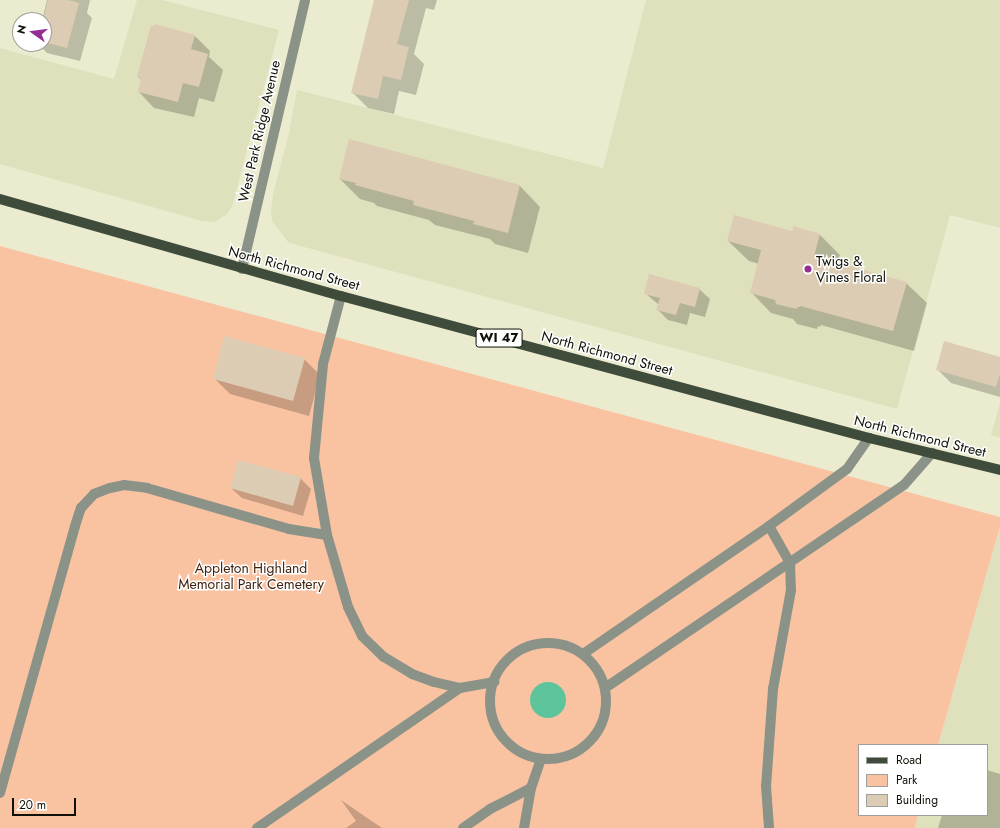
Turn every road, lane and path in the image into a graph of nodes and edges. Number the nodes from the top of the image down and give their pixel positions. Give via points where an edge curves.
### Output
1 (305, 0) edge
2 (0, 199) edge
3 (242, 269) junction
4 (341, 296) junction
5 (869, 438) junction
6 (932, 453) junction
7 (1000, 470) edge
8 (769, 526) junction
9 (327, 535) junction
10 (790, 562) junction
11 (583, 654) junction
12 (494, 682) junction
13 (460, 688) junction
14 (605, 688) junction
15 (540, 759) junction
16 (531, 788) junction
17 (0, 793) edge
18 (257, 828) edge
19 (463, 828) edge
20 (524, 828) edge
21 (770, 828) edge

1 - 3 street, West Park Ridge Avenue
2 - 3 main road, North Richmond Street / WI 47
3 - 4 main road, North Richmond Street / WI 47
4 - 5 main road, North Richmond Street / WI 47
4 - 9 street via 322,364 314,458
5 - 6 main road, North Richmond Street / WI 47
5 - 8 street via 847,470
6 - 7 main road, North Richmond Street / WI 47
6 - 10 street via 904,485
8 - 10 street
8 - 11 street
9 - 13 street via 348,607 362,636 384,657 412,674
9 - 17 street via 289,529 147,488 124,485 94,494 81,508 75,526
10 - 14 street
10 - 21 street via 791,590 773,689 766,786
11 - 12 street via 554,643 524,648 506,662
11 - 14 street via 593,664
12 - 13 street
12 - 15 street via 490,698 492,716 499,731 515,748
13 - 18 street
14 - 15 street via 604,716 591,740 568,756
15 - 16 street
16 - 19 street via 490,809
16 - 20 street

